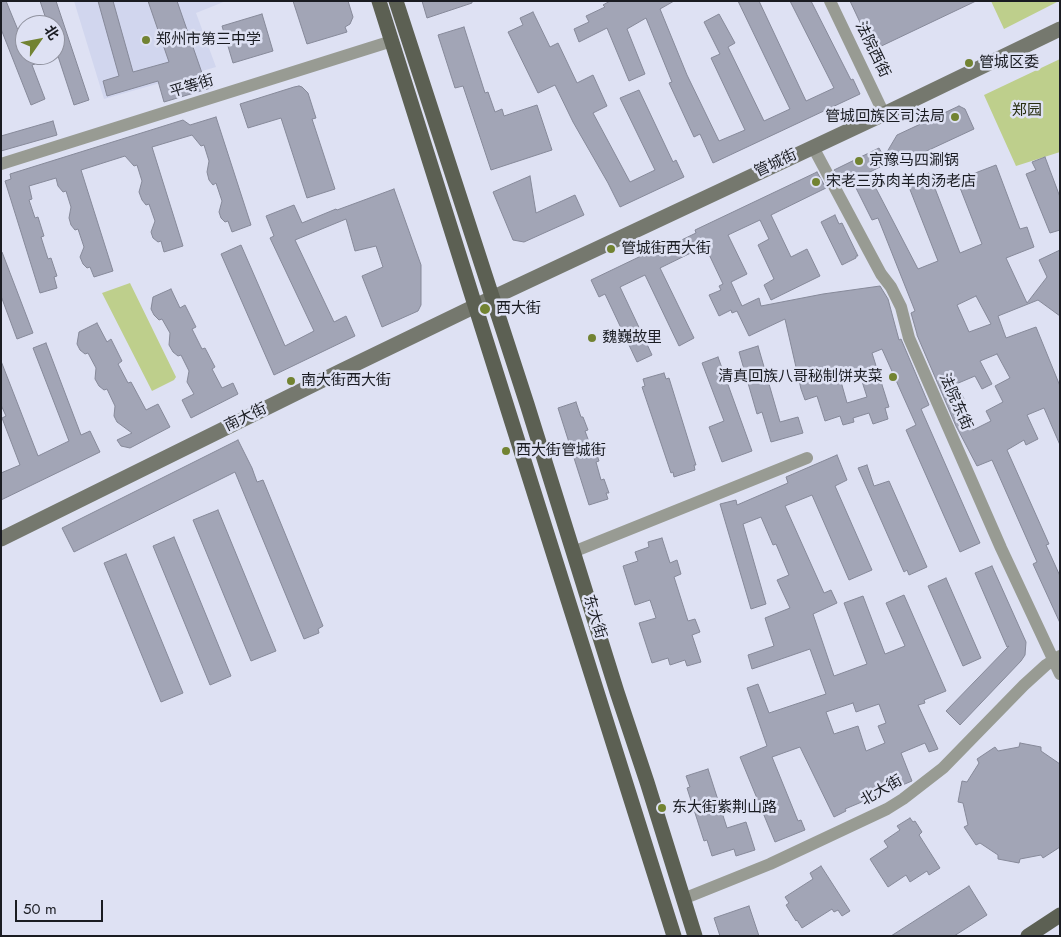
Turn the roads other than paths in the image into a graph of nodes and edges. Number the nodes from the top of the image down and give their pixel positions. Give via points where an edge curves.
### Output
1 (379, 1) edge
2 (396, 1) edge
3 (830, 1) edge
4 (1060, 29) edge
5 (392, 41) junction
6 (884, 114) junction
7 (813, 147) junction
8 (1, 164) edge
9 (492, 298) junction
10 (475, 306) junction
11 (807, 458) dead end
12 (1, 539) edge
13 (573, 552) junction
14 (1056, 658) edge
15 (1060, 674) edge
16 (683, 899) junction
17 (1060, 915) edge
18 (674, 936) edge
19 (695, 936) edge
20 (1028, 936) edge

1 - 5 main road
2 - 9 main road
3 - 6 street, 法院西街
4 - 6 street, 管城街
5 - 8 street, 平等街
5 - 10 main road
6 - 7 street, 管城街
7 - 9 street, 管城街
7 - 14 street, 法院东街 via 901,307 909,338 1001,548
9 - 10 street, 南大街
9 - 13 main road, 东大街
10 - 12 street, 南大街
10 - 18 main road, 东大街
11 - 13 street
13 - 16 main road, 东大街
14 - 15 street, 法院东街
14 - 16 street, 北大街 via 1024,685 942,768 903,799 770,864
16 - 19 main road, 东大街
17 - 20 main road

